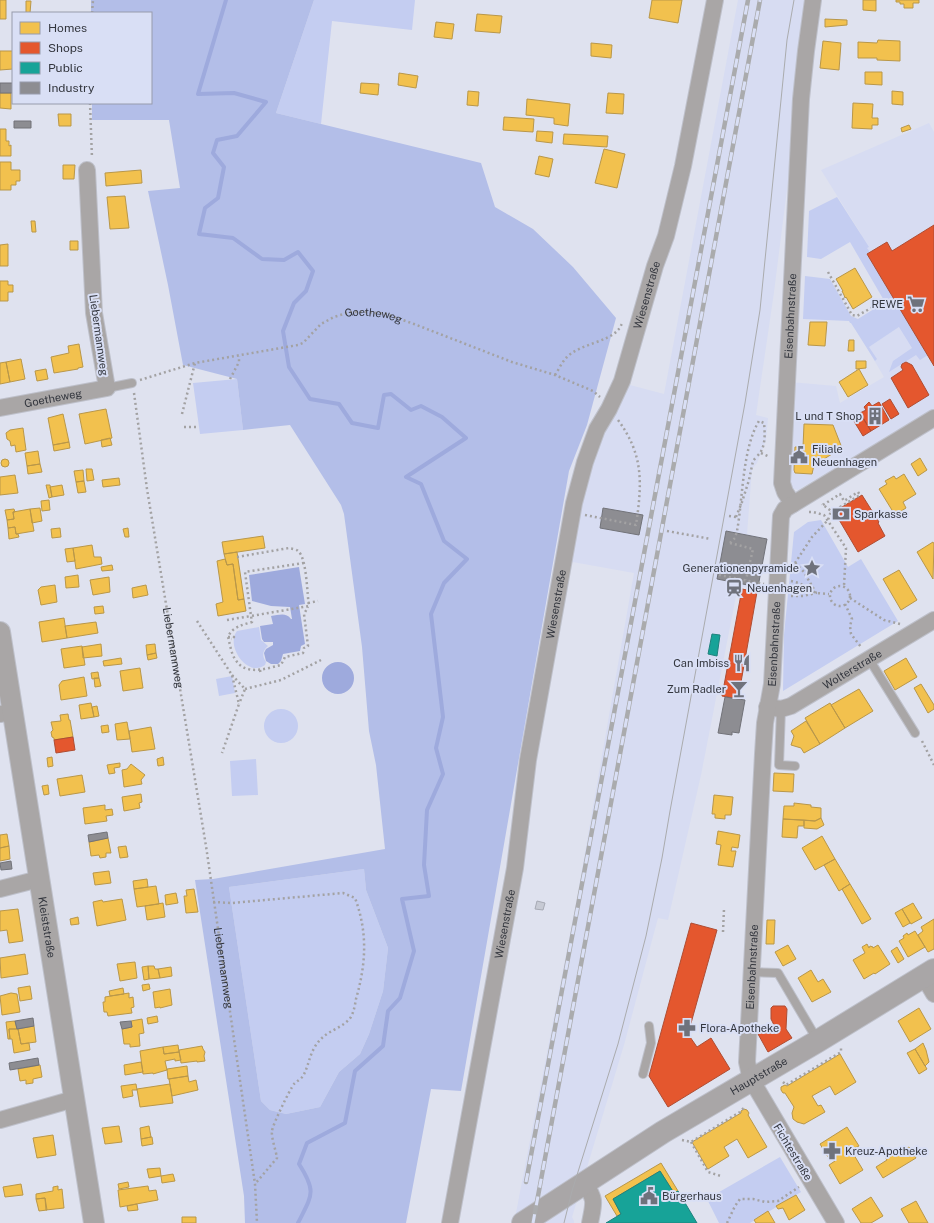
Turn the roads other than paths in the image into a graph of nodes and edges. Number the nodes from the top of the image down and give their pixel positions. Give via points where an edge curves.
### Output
1 (715, 0) edge
2 (813, 0) edge
3 (87, 170) road end
4 (132, 383) road end
5 (107, 388) junction
6 (0, 408) edge
7 (934, 418) edge
8 (793, 504) junction
9 (934, 620) edge
10 (0, 632) edge
11 (869, 659) junction
12 (774, 708) junction
13 (6, 713) edge
14 (914, 733) road end
15 (763, 764) junction
16 (779, 765) junction
17 (795, 766) dead end
18 (39, 879) junction
19 (0, 889) edge
20 (752, 972) junction
21 (931, 980) edge
22 (649, 1026) dead end
23 (818, 1041) junction
24 (643, 1074) dead end
25 (751, 1080) junction
26 (74, 1099) junction
27 (0, 1120) edge
28 (585, 1183) junction
29 (94, 1223) edge
30 (450, 1223) edge
31 (523, 1223) edge
32 (590, 1223) edge
33 (836, 1223) edge

1 - 30 street, Wiesenstraße via 683,166 666,236 655,266 614,415 594,436 574,503 528,760 514,868
2 - 8 street, Eisenbahnstraße via 802,86 800,201 782,483
3 - 5 street, Liebermannweg via 94,313
4 - 5 lane, Liebermannweg
5 - 6 street, Goetheweg
7 - 8 street
8 - 12 street, Eisenbahnstraße via 785,508 781,516 774,588
9 - 11 street, Wolterstraße
10 - 13 street, Kleiststraße
11 - 12 street, Wolterstraße via 791,706
11 - 14 lane
12 - 15 street, Eisenbahnstraße
12 - 16 lane
13 - 18 street, Kleiststraße
15 - 16 lane
15 - 20 street, Eisenbahnstraße
16 - 17 lane
18 - 19 street
18 - 26 street, Kleiststraße
20 - 23 lane via 778,973
20 - 25 street, Eisenbahnstraße via 746,1062
21 - 23 main road, Hauptstraße
22 - 24 lane via 651,1044
23 - 25 main road, Hauptstraße
25 - 28 main road, Hauptstraße via 663,1132
25 - 33 street, Fichtestraße
26 - 27 street
26 - 29 street, Kleiststraße
28 - 31 main road, Hauptstraße
28 - 32 street via 593,1196

